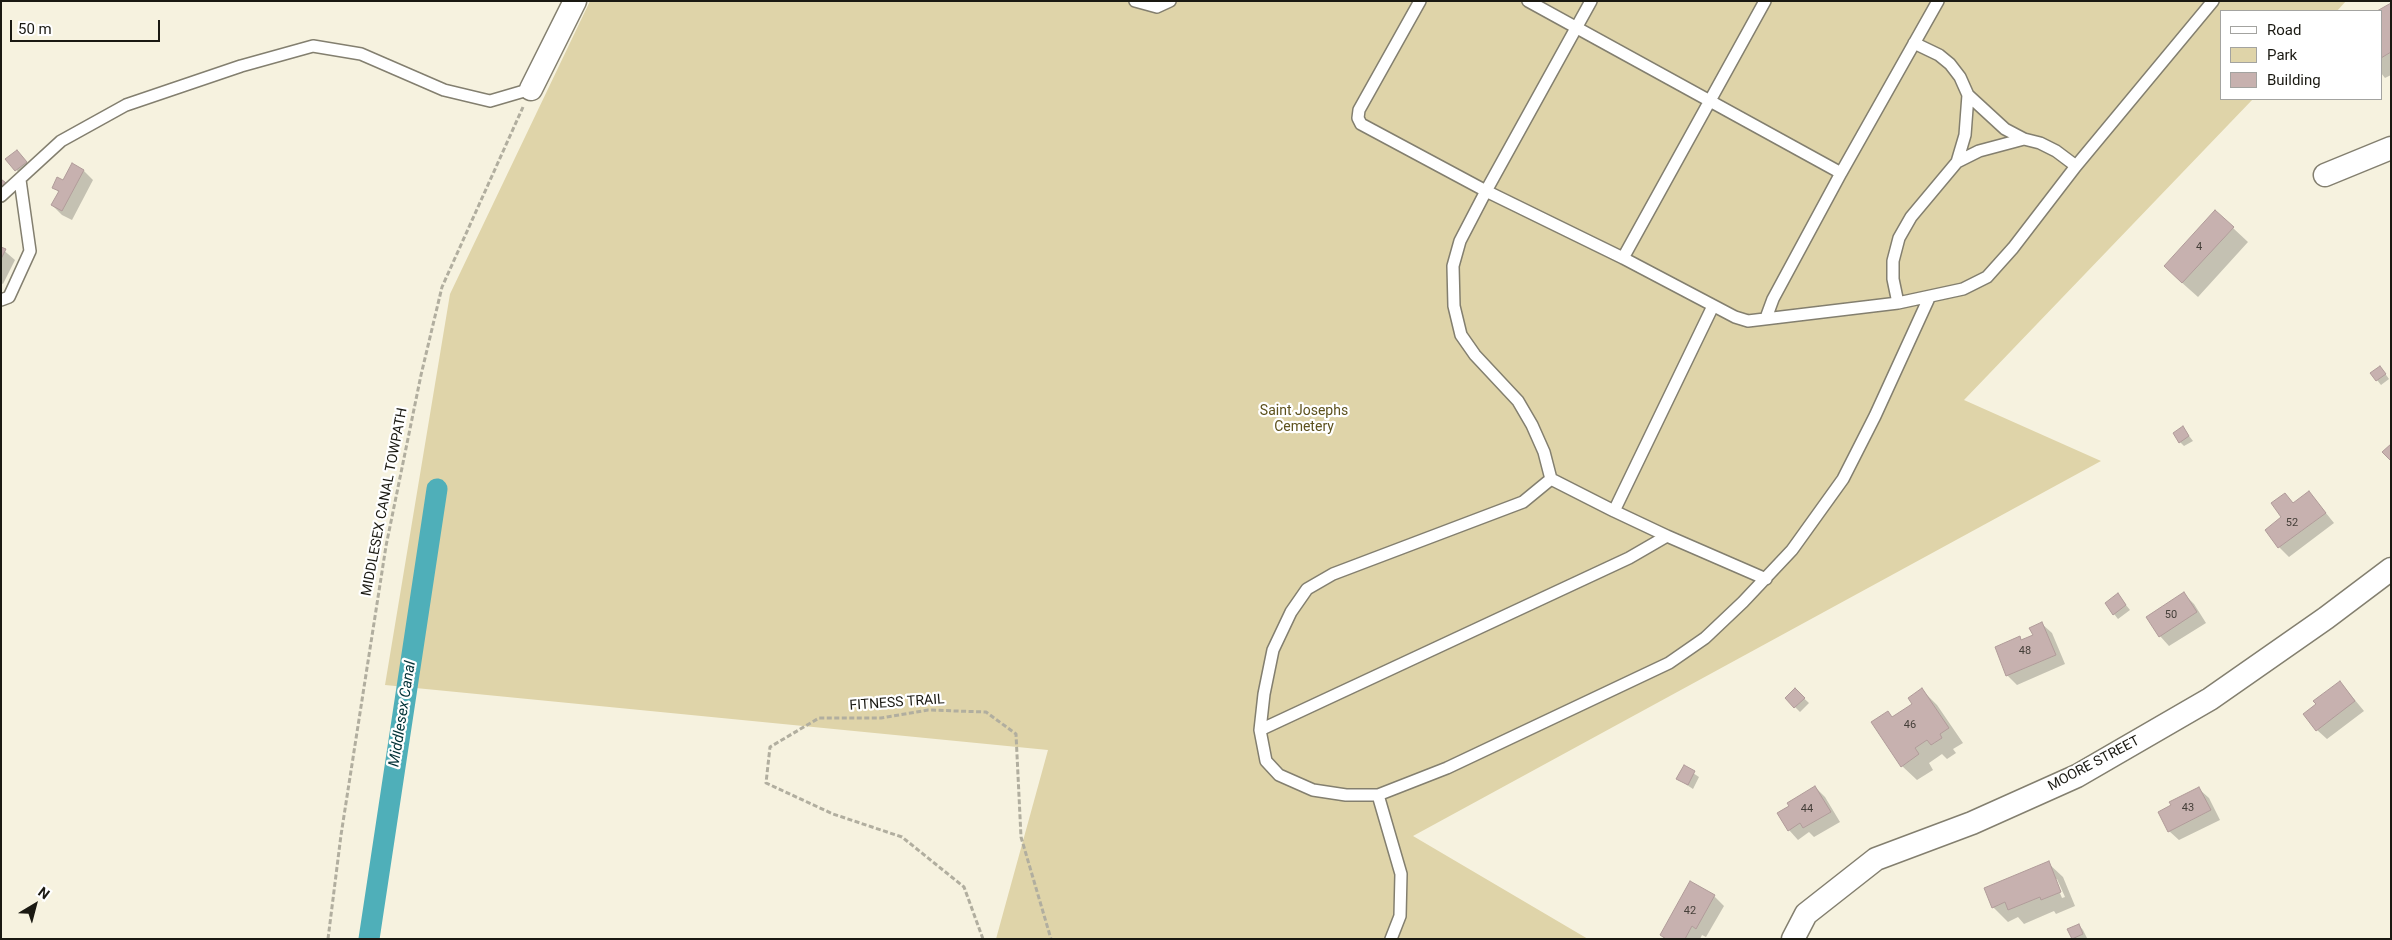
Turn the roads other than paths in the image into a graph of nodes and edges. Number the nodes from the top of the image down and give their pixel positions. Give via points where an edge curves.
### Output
1 (575, 1) edge
2 (1135, 1) edge
3 (1170, 1) edge
4 (1420, 1) edge
5 (1528, 1) edge
6 (1591, 1) edge
7 (1765, 1) edge
8 (1938, 1) edge
9 (2213, 1) edge
10 (1576, 27) junction
11 (1914, 43) junction
12 (531, 89) joint
13 (1968, 95) junction
14 (1710, 103) junction
15 (2024, 139) junction
16 (2391, 148) edge
17 (1957, 162) junction
18 (2076, 166) junction
19 (1841, 173) junction
20 (2325, 175) dead end
21 (20, 180) junction
22 (1486, 191) junction
23 (1, 196) edge
24 (1623, 258) junction
25 (1929, 298) junction
26 (1, 300) edge
27 (1898, 303) junction
28 (1713, 306) junction
29 (1766, 318) junction
30 (1551, 479) junction
31 (1614, 511) junction
32 (1666, 536) junction
33 (2391, 570) edge
34 (1766, 578) junction
35 (1260, 730) junction
36 (1378, 795) junction
37 (1391, 939) edge
38 (1793, 939) edge

1 - 12 street
2 - 3 lane via 1157,7
4 - 22 lane via 1359,110 1358,118 1361,124
5 - 10 lane
6 - 10 lane
7 - 14 lane
8 - 11 lane
9 - 18 lane
10 - 14 lane
10 - 22 lane
11 - 13 lane via 1950,64 1960,76
11 - 19 lane
12 - 21 lane via 490,100 444,90 361,54 313,46 241,66 126,105 61,141
13 - 15 lane via 2005,129
13 - 17 lane via 1965,135
14 - 19 lane
14 - 24 lane
15 - 17 lane via 1979,151
15 - 18 lane via 2056,151
16 - 20 street
17 - 27 lane via 1916,211 1900,238 1893,261
18 - 25 lane via 1987,277 1963,289
19 - 29 lane via 1772,299
21 - 23 lane
21 - 26 lane via 30,251 9,297
22 - 24 lane
22 - 30 lane via 1460,241 1453,266 1454,306 1461,335 1518,402 1532,425
24 - 28 lane
25 - 27 lane
25 - 34 lane via 1843,479 1792,550
27 - 29 lane
28 - 29 lane via 1748,321
28 - 31 lane
30 - 31 lane
30 - 35 lane via 1523,502 1333,574 1307,589 1291,612 1274,650
31 - 32 lane
32 - 34 lane
32 - 35 lane via 1629,558
33 - 38 street, MOORE STREET via 2210,699 2077,776 1972,823 1876,858 1806,914
34 - 36 lane via 1705,638 1669,663 1447,768
35 - 36 lane via 1266,761 1279,775 1313,790
36 - 37 lane via 1402,874 1400,916

